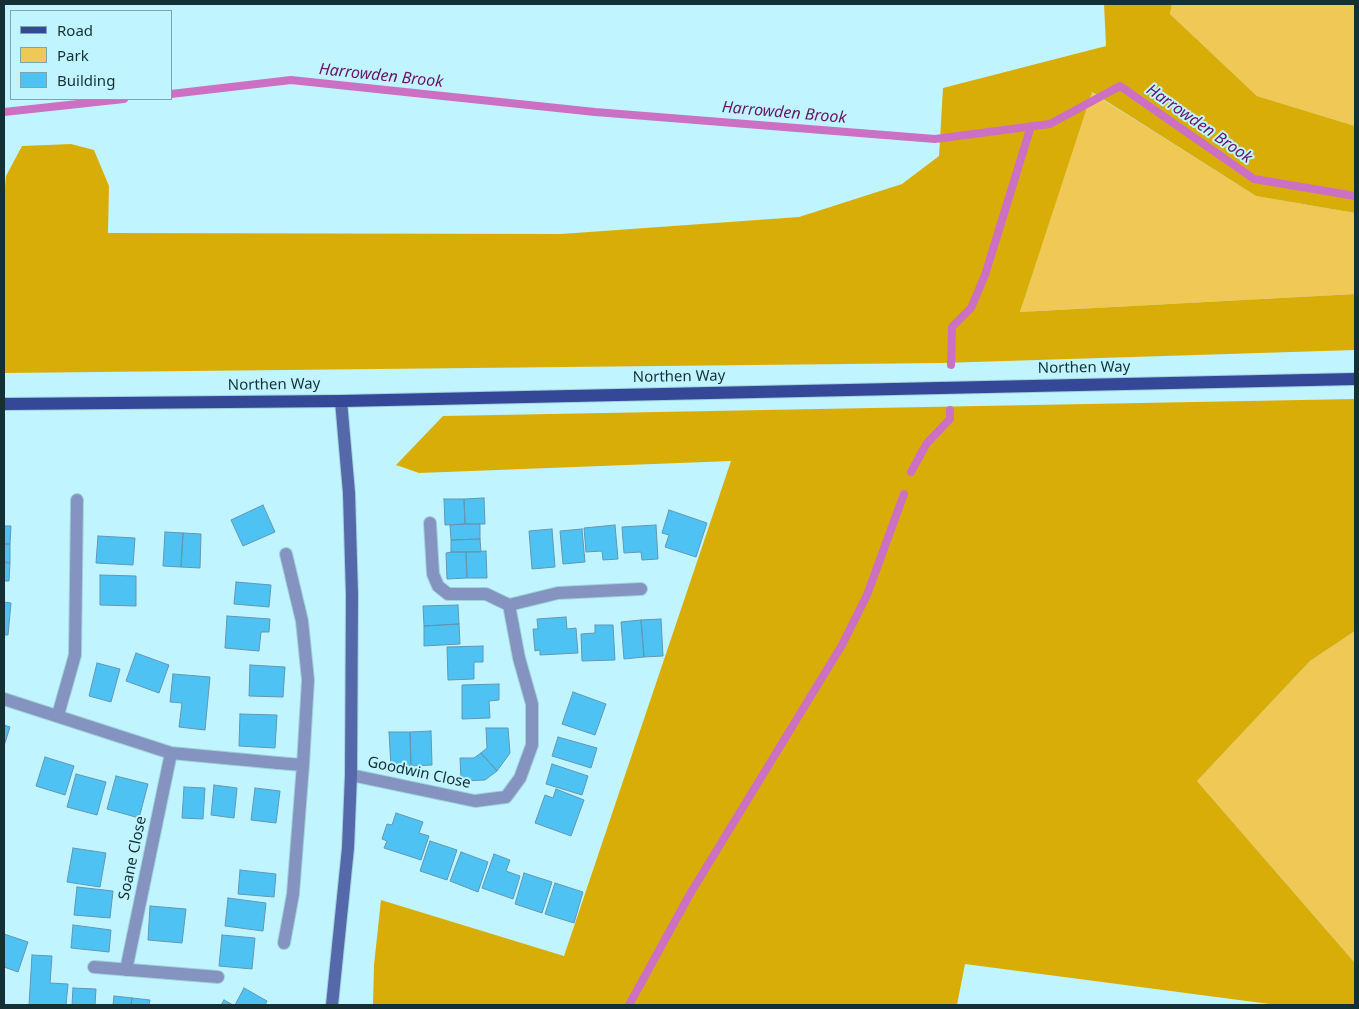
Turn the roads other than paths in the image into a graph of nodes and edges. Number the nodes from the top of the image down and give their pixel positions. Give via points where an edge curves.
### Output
1 (1355, 379) edge
2 (341, 401) junction
3 (4, 404) edge
4 (77, 500) dead end
5 (430, 523) dead end
6 (286, 554) dead end
7 (641, 589) dead end
8 (509, 605) junction
9 (4, 699) edge
10 (58, 715) junction
11 (171, 753) junction
12 (302, 765) junction
13 (351, 775) junction
14 (284, 943) dead end
15 (94, 967) dead end
16 (126, 970) junction
17 (218, 976) dead end
18 (332, 1005) edge

1 - 2 main road, Northen Way
2 - 3 main road, Northen Way
2 - 13 street via 349,493 352,595
4 - 10 street via 74,655
5 - 8 street via 433,574 438,586 448,594 486,594
6 - 12 street via 302,621 308,680
7 - 8 street via 558,593
8 - 13 street, Goodwin Close via 532,704 532,745 520,778 506,797 475,801
9 - 10 street
10 - 11 street
11 - 12 street
11 - 16 street, Soane Close
12 - 14 street via 293,894
13 - 18 street via 348,848
15 - 16 street
16 - 17 street

